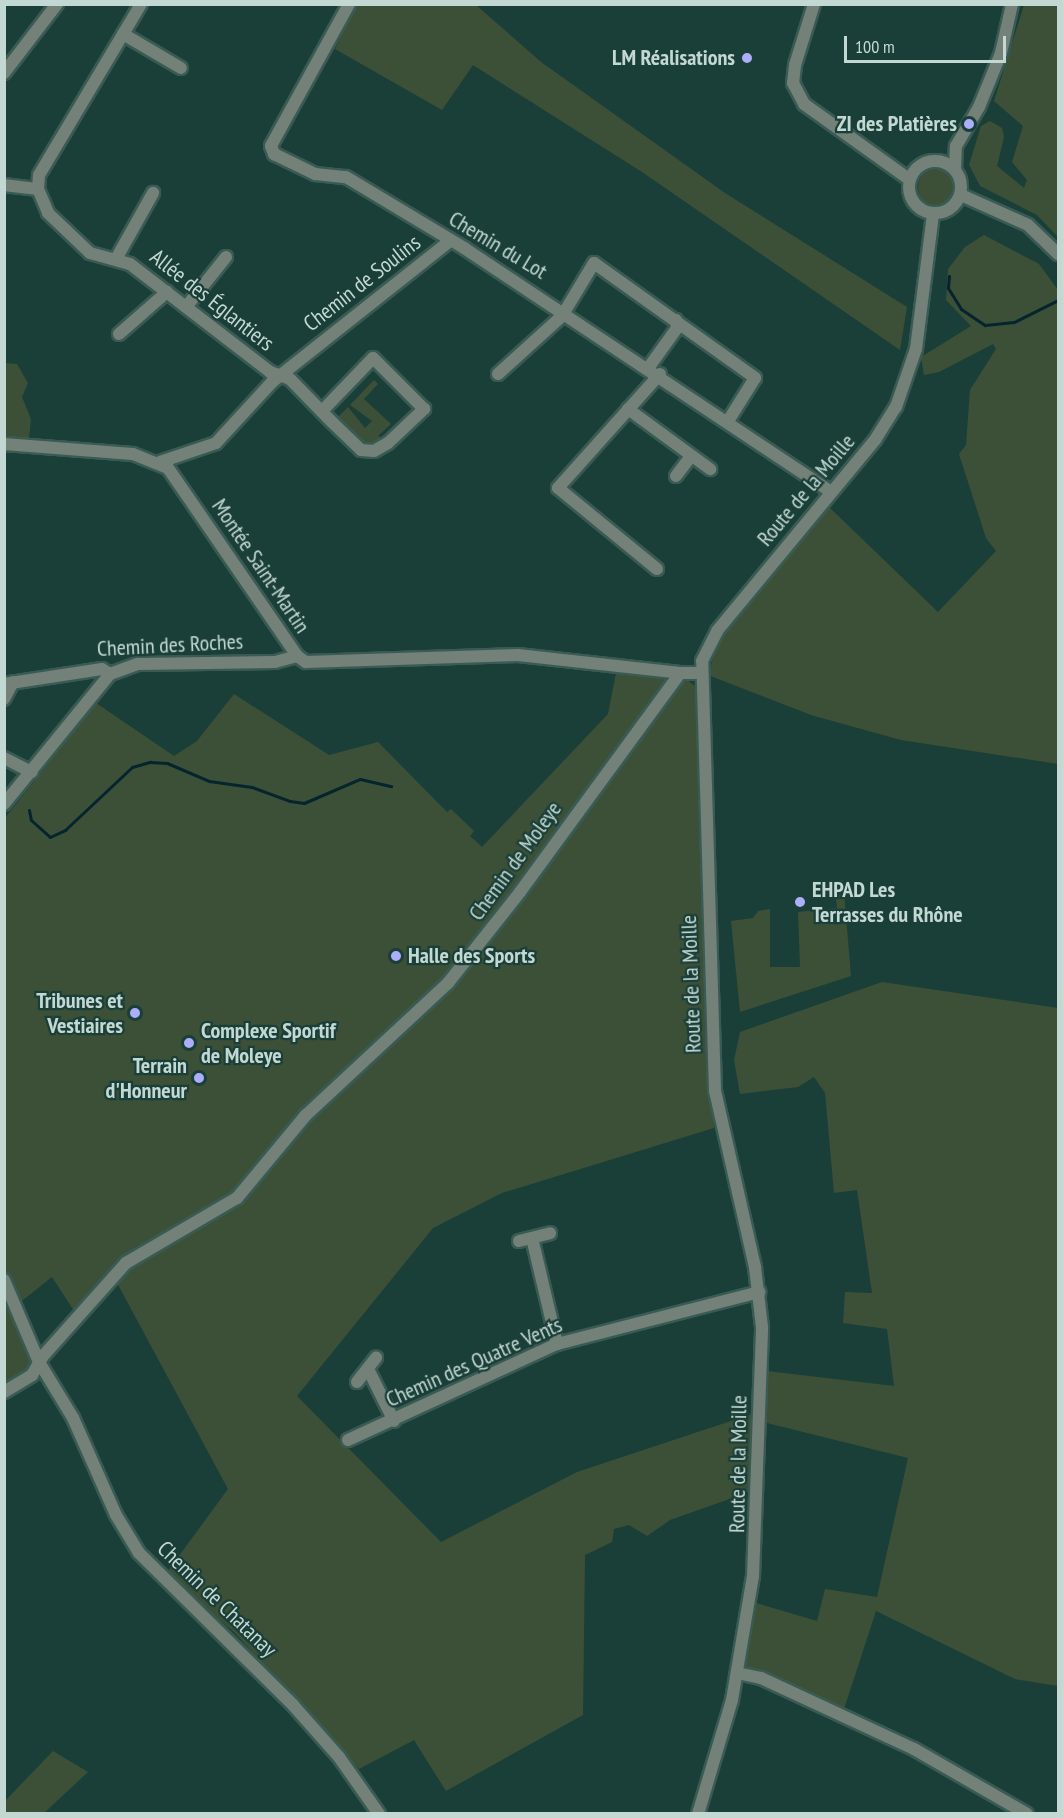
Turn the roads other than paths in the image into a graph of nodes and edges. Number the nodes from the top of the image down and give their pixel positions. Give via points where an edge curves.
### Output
1 (57, 4) edge
2 (141, 4) edge
3 (350, 4) edge
4 (814, 4) edge
5 (1012, 4) edge
6 (123, 34) junction
7 (181, 68) dead end
8 (4, 73) edge
9 (956, 146) junction
10 (928, 162) junction
11 (955, 170) junction
12 (910, 180) junction
13 (4, 185) edge
14 (38, 189) junction
15 (153, 193) dead end
16 (961, 195) junction
17 (933, 214) junction
18 (450, 241) junction
19 (1059, 254) edge
20 (226, 257) dead end
21 (116, 259) junction
22 (167, 292) junction
23 (186, 306) junction
24 (565, 311) junction
25 (676, 320) junction
26 (118, 334) dead end
27 (655, 371) junction
28 (498, 374) dead end
29 (280, 377) junction
30 (628, 409) junction
31 (322, 411) junction
32 (728, 421) junction
33 (4, 444) edge
34 (691, 456) junction
35 (160, 462) junction
36 (710, 469) dead end
37 (676, 476) dead end
38 (831, 492) junction
39 (657, 569) dead end
40 (297, 656) junction
41 (701, 673) junction
42 (680, 674) junction
43 (105, 675) junction
44 (9, 683) edge
45 (4, 699) edge
46 (4, 758) edge
47 (32, 772) junction
48 (4, 804) edge
49 (550, 1233) dead end
50 (532, 1238) junction
51 (519, 1241) dead end
52 (4, 1280) edge
53 (759, 1292) junction
54 (557, 1344) junction
55 (376, 1358) dead end
56 (39, 1362) junction
57 (368, 1369) junction
58 (357, 1382) dead end
59 (4, 1392) edge
60 (394, 1420) junction
61 (348, 1440) dead end
62 (737, 1673) junction
63 (379, 1814) edge
64 (698, 1814) edge
65 (1027, 1814) edge

1 - 8 street
2 - 6 street
3 - 18 street, Chemin du Lot via 271,146 274,154 315,174 346,177
4 - 12 street via 793,83 804,104 880,163
5 - 9 street via 1001,53
6 - 7 street
6 - 14 street via 39,175
9 - 10 street
9 - 11 street
10 - 11 street via 943,162
10 - 12 street
11 - 16 street
12 - 17 street via 913,202
13 - 14 street
14 - 21 street, Allée des Églantiers via 48,213 90,253
15 - 21 street
16 - 17 street via 950,209
16 - 19 street via 1028,225
17 - 38 street, Route de la Moille via 916,349 903,391 875,441
18 - 24 street, Chemin du Lot
18 - 29 street, Chemin de Soulins
20 - 23 street
21 - 22 street, Allée des Églantiers via 130,264
22 - 23 street, Allée des Églantiers
22 - 26 street
23 - 29 street, Allée des Églantiers
24 - 25 street via 594,263
24 - 27 street, Chemin du Lot
24 - 28 street
25 - 27 street via 677,328
25 - 32 street via 755,378
27 - 30 street
27 - 32 street, Chemin du Lot
29 - 31 street, Allée des Églantiers via 290,379
29 - 35 street, Chemin de Soulins via 216,443
30 - 34 street
30 - 39 street via 558,488
31 - 31 street, Allée des Églantiers via 373,358 424,409 388,442 368,451
32 - 38 street, Chemin du Lot
33 - 35 street via 133,454
34 - 36 street
34 - 37 street
35 - 40 street, Montée Saint-Martin via 173,474
38 - 41 street, Route de la Moille via 717,631 705,652
40 - 42 street, Montée Saint-Martin via 311,662 518,654
40 - 43 street, Chemin des Roches via 275,662 138,664
41 - 42 street
41 - 53 street, Route de la Moille via 715,1091
42 - 56 street, Chemin de Moleye via 460,970 305,1116 237,1198 126,1263
43 - 44 street, Chemin des Roches via 80,674
43 - 47 street
44 - 45 street
46 - 47 street
47 - 48 street
49 - 50 street
50 - 51 street
50 - 54 street
52 - 56 street, Chemin de Chatanay
53 - 54 street, Chemin des Quatre Vents
53 - 62 street, Route de la Moille via 758,1534
54 - 60 street, Chemin des Quatre Vents
55 - 57 street
56 - 59 street, Chemin de Moleye via 32,1375
56 - 63 street, Chemin de Chatanay via 73,1418 116,1515 139,1553 271,1681 339,1757
57 - 58 street
57 - 60 street
60 - 61 street, Chemin des Quatre Vents
62 - 64 street, Route de la Moille
62 - 65 street via 761,1678 914,1749

